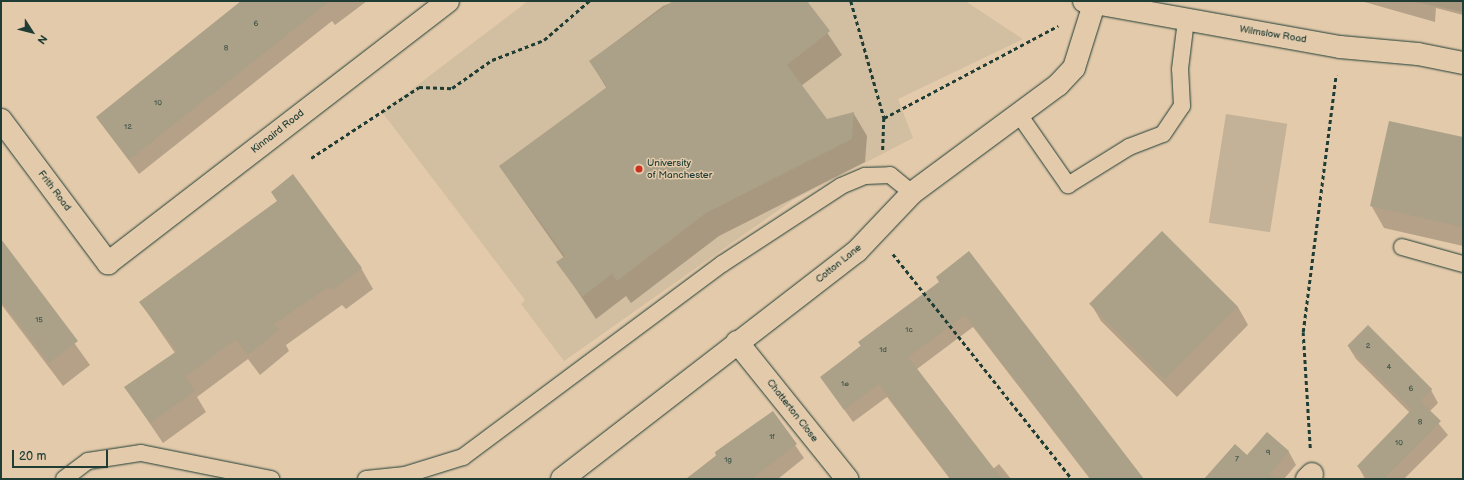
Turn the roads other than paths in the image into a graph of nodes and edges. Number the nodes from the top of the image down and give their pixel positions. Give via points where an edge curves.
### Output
1 (448, 1) edge
2 (1089, 2) edge
3 (1186, 20) junction
4 (1463, 63) edge
5 (1018, 113) junction
6 (1, 120) edge
7 (912, 193) junction
8 (1402, 247) dead end
9 (108, 263) joint
10 (1463, 264) edge
11 (737, 342) junction
12 (64, 479) edge
13 (271, 479) edge
14 (366, 479) edge
15 (562, 479) edge
16 (847, 479) edge

1 - 9 street, Kinnaird Road
2 - 3 street, Wilmslow Road
2 - 5 street, Cotton Lane via 1074,68 1058,85
3 - 4 street, Wilmslow Road via 1340,46 1418,54
3 - 5 lane via 1180,69 1182,106 1163,134 1129,147 1068,185
5 - 7 street, Cotton Lane
6 - 9 street, Frith Road
7 - 11 street, Cotton Lane via 857,251
7 - 14 lane via 890,175 865,176 841,186 722,264 463,457 405,475
8 - 10 lane
11 - 15 street, Cotton Lane
11 - 16 street, Chatterton Close
12 - 13 lane via 88,461 141,454

